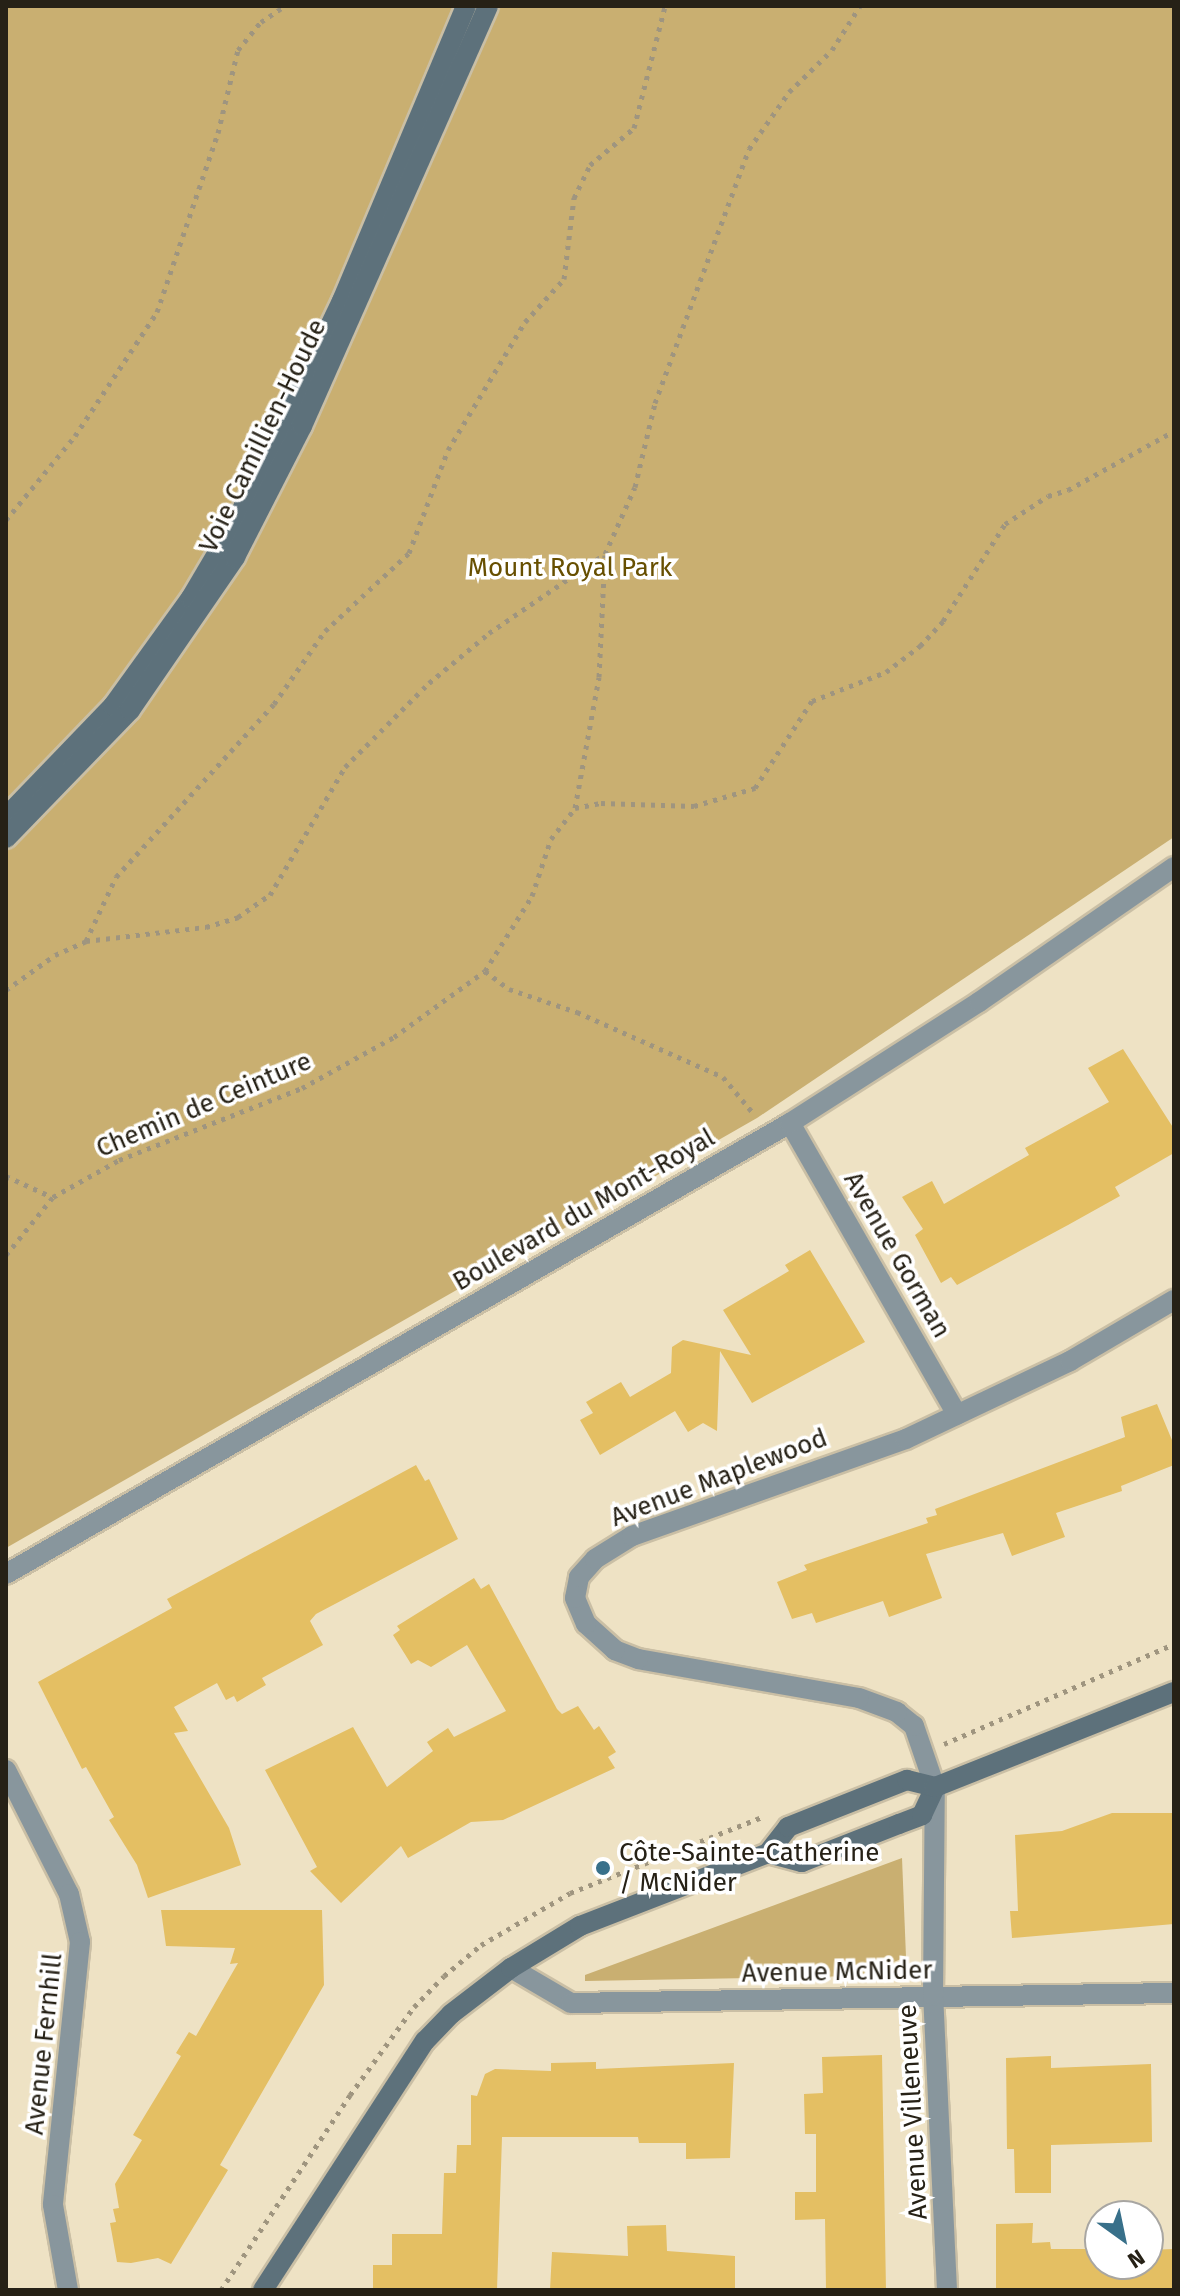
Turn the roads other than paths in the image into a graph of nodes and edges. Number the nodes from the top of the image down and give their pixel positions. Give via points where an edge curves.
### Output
1 (466, 6) edge
2 (488, 6) edge
3 (6, 817) edge
4 (6, 838) edge
5 (1174, 867) edge
6 (790, 1123) junction
7 (1174, 1300) edge
8 (957, 1415) junction
9 (6, 1574) edge
10 (1174, 1692) edge
11 (6, 1770) edge
12 (935, 1787) junction
13 (768, 1853) junction
14 (511, 1968) junction
15 (1174, 1993) edge
16 (933, 1996) junction
17 (68, 2290) edge
18 (263, 2290) edge
19 (947, 2290) edge

1 - 3 street, Voie Camillien-Houde via 342,301 237,520 177,619 113,706
2 - 4 street, Voie Camillien-Houde via 302,426 235,557 130,710
5 - 6 street, Boulevard du Mont-Royal via 979,1002
6 - 8 street, Avenue Gorman
6 - 9 street, Boulevard du Mont-Royal
7 - 8 street, Avenue Maplewood via 1070,1361
8 - 12 street, Avenue Maplewood via 906,1439 632,1536 595,1559 579,1577 575,1598 600,1639 638,1659 859,1698 897,1712 914,1726
10 - 12 street
11 - 17 street, Avenue Fernhill via 69,1894 80,1942 80,1984 53,2205
12 - 13 street via 907,1780 788,1827
12 - 13 street via 922,1815 802,1862
12 - 16 street, Avenue Villeneuve
13 - 14 street via 580,1926
14 - 16 street, Avenue McNider via 571,2003
14 - 18 street via 425,2041
15 - 16 street, Avenue McNider
16 - 19 street, Avenue Villeneuve

